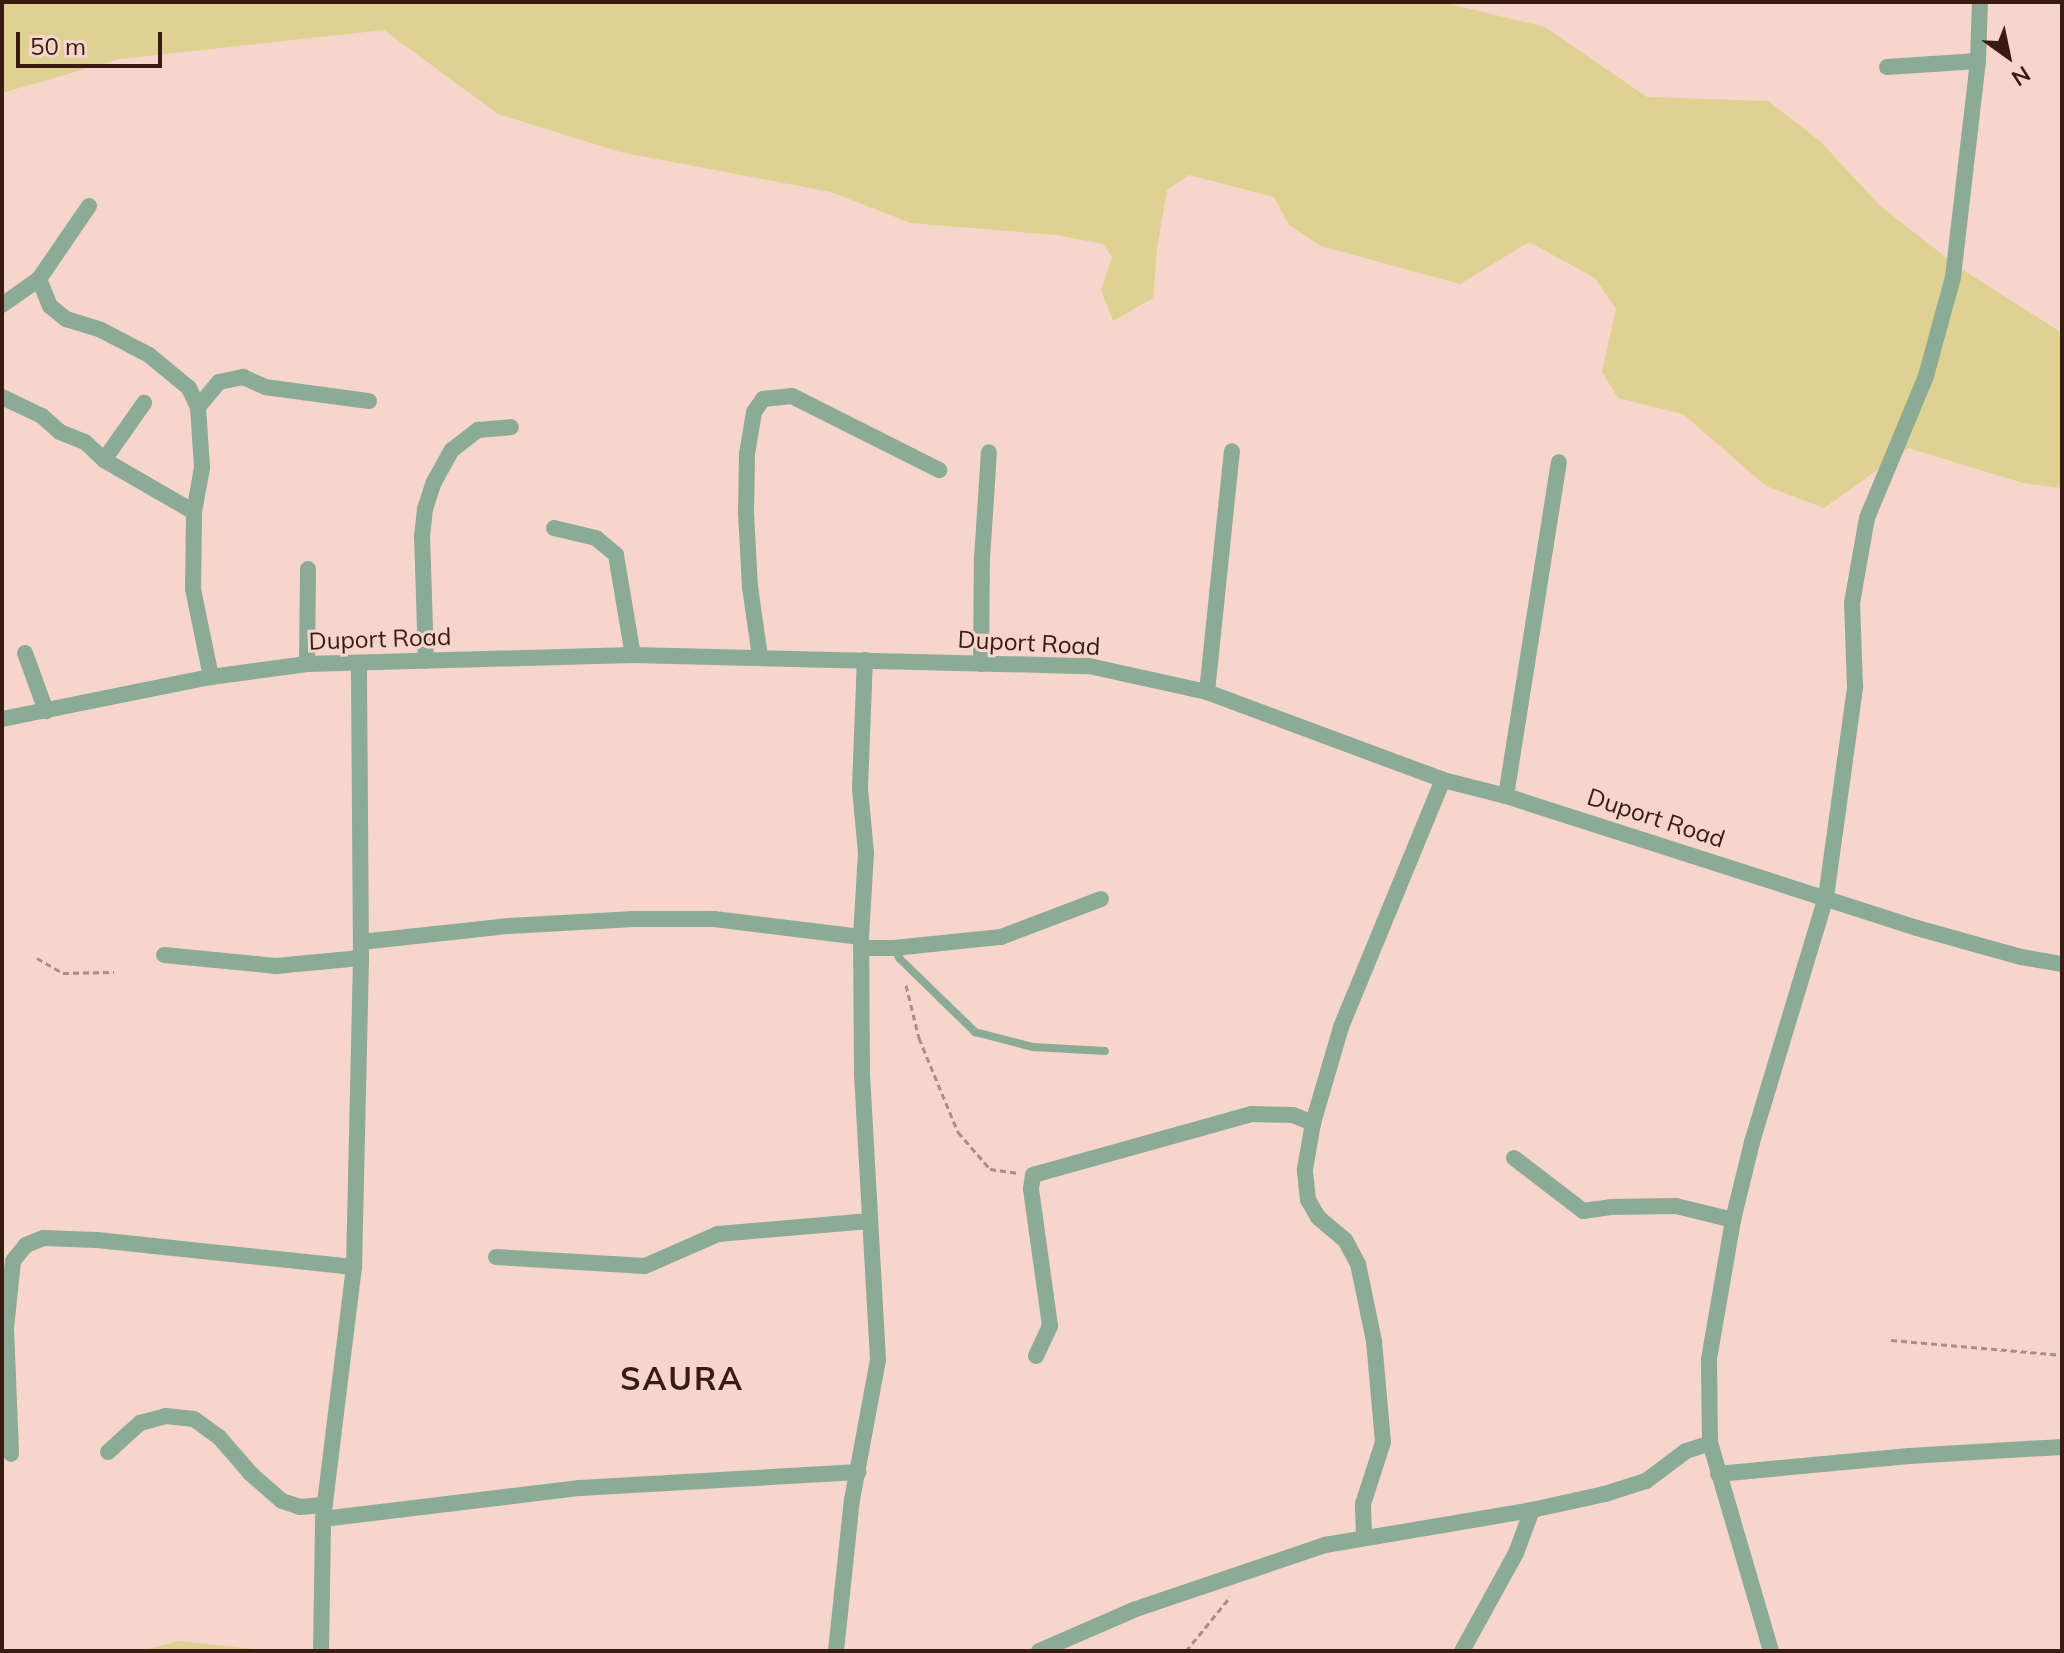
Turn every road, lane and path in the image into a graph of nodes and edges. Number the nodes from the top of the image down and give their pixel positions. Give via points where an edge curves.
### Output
1 (1980, 2) edge
2 (1978, 61) junction
3 (1887, 67) dead end
4 (89, 206) dead end
5 (39, 279) junction
6 (6, 299) edge
7 (2, 397) edge
8 (369, 401) dead end
9 (144, 403) dead end
10 (198, 407) junction
11 (511, 427) dead end
12 (1232, 451) dead end
13 (989, 452) dead end
14 (104, 460) junction
15 (1559, 462) dead end
16 (939, 470) dead end
17 (194, 512) junction
18 (554, 528) dead end
19 (308, 569) dead end
20 (25, 653) dead end
21 (633, 655) junction
22 (760, 657) junction
23 (865, 660) junction
24 (426, 661) junction
25 (359, 663) junction
26 (307, 664) junction
27 (981, 664) junction
28 (211, 677) junction
29 (1207, 692) junction
30 (46, 711) junction
31 (2, 719) edge
32 (1443, 780) junction
33 (1506, 796) junction
34 (1826, 897) junction
35 (1101, 899) dead end
36 (861, 942) junction
37 (361, 950) junction
38 (897, 954) junction
39 (164, 955) dead end
40 (37, 958) dead end
41 (2062, 964) edge
42 (114, 972) dead end
43 (1105, 1051) dead end
44 (1313, 1123) junction
45 (1514, 1158) dead end
46 (1033, 1175) junction
47 (1733, 1220) junction
48 (869, 1221) junction
49 (496, 1257) dead end
50 (354, 1267) junction
51 (4, 1331) edge
52 (1891, 1340) dead end
53 (2062, 1355) edge
54 (1036, 1356) dead end
55 (1710, 1443) junction
56 (2062, 1447) edge
57 (108, 1452) dead end
58 (11, 1454) dead end
59 (859, 1472) junction
60 (1718, 1474) junction
61 (1532, 1510) junction
62 (324, 1512) junction
63 (1364, 1536) junction
64 (1253, 1570) junction
65 (321, 1651) edge
66 (836, 1651) edge
67 (1039, 1651) edge
68 (1186, 1651) edge
69 (1462, 1651) edge
70 (1771, 1651) edge

1 - 2 street
2 - 3 street
2 - 34 street via 1953,277 1926,376 1864,532 1852,603 1855,687
4 - 5 street
5 - 6 street
5 - 10 street via 50,306 66,319 149,355 189,388
7 - 14 street via 85,442
8 - 10 street via 265,387 243,377 219,382
9 - 14 street
10 - 17 street via 202,468
11 - 24 street via 478,430 452,450 434,482 422,537
12 - 29 street
13 - 27 street
14 - 17 street
15 - 33 street
16 - 22 street via 792,396 763,399 754,412 747,454 746,513
17 - 28 street via 193,589
18 - 21 street via 596,538 616,555
19 - 26 street
20 - 30 street
21 - 22 street, Duport Road
21 - 24 street, Duport Road
22 - 23 street, Duport Road
23 - 27 street, Duport Road
23 - 36 street
24 - 25 street, Duport Road
25 - 26 street, Duport Road
25 - 37 street
26 - 28 street, Duport Road
27 - 29 street, Duport Road via 1089,666
28 - 30 street, Duport Road
29 - 32 street, Duport Road
30 - 31 street, Duport Road
32 - 33 street, Duport Road
32 - 44 street via 1341,1027
33 - 34 street, Duport Road
34 - 41 street, Duport Road via 2021,957
34 - 47 street
35 - 38 street via 1001,937
36 - 37 street via 714,919 634,919 509,926
36 - 38 street
36 - 48 street
37 - 39 street via 276,966
37 - 50 street
38 - 43 lane via 975,1032 1033,1047
38 - 46 path via 919,1038 958,1132 990,1169
40 - 42 path via 63,973
44 - 46 street via 1293,1115 1252,1114
44 - 63 street via 1305,1169 1308,1200 1318,1217 1345,1240 1358,1264 1384,1418 1383,1442 1363,1504
45 - 47 street via 1583,1211 1676,1206
46 - 54 street via 1050,1326
47 - 55 street via 1709,1359
48 - 49 street via 718,1234 645,1266
48 - 59 street via 878,1360
50 - 51 street via 43,1238 26,1245 13,1261
50 - 62 street
51 - 58 street
52 - 53 path
55 - 60 street
55 - 61 street via 1686,1451 1646,1481
56 - 60 street
57 - 62 street via 140,1423 166,1416 194,1419 282,1501
59 - 62 street via 580,1488
59 - 66 street
60 - 70 street
61 - 63 street
61 - 69 street via 1516,1553
62 - 65 street
63 - 64 street
64 - 67 street via 1136,1609
64 - 68 path

